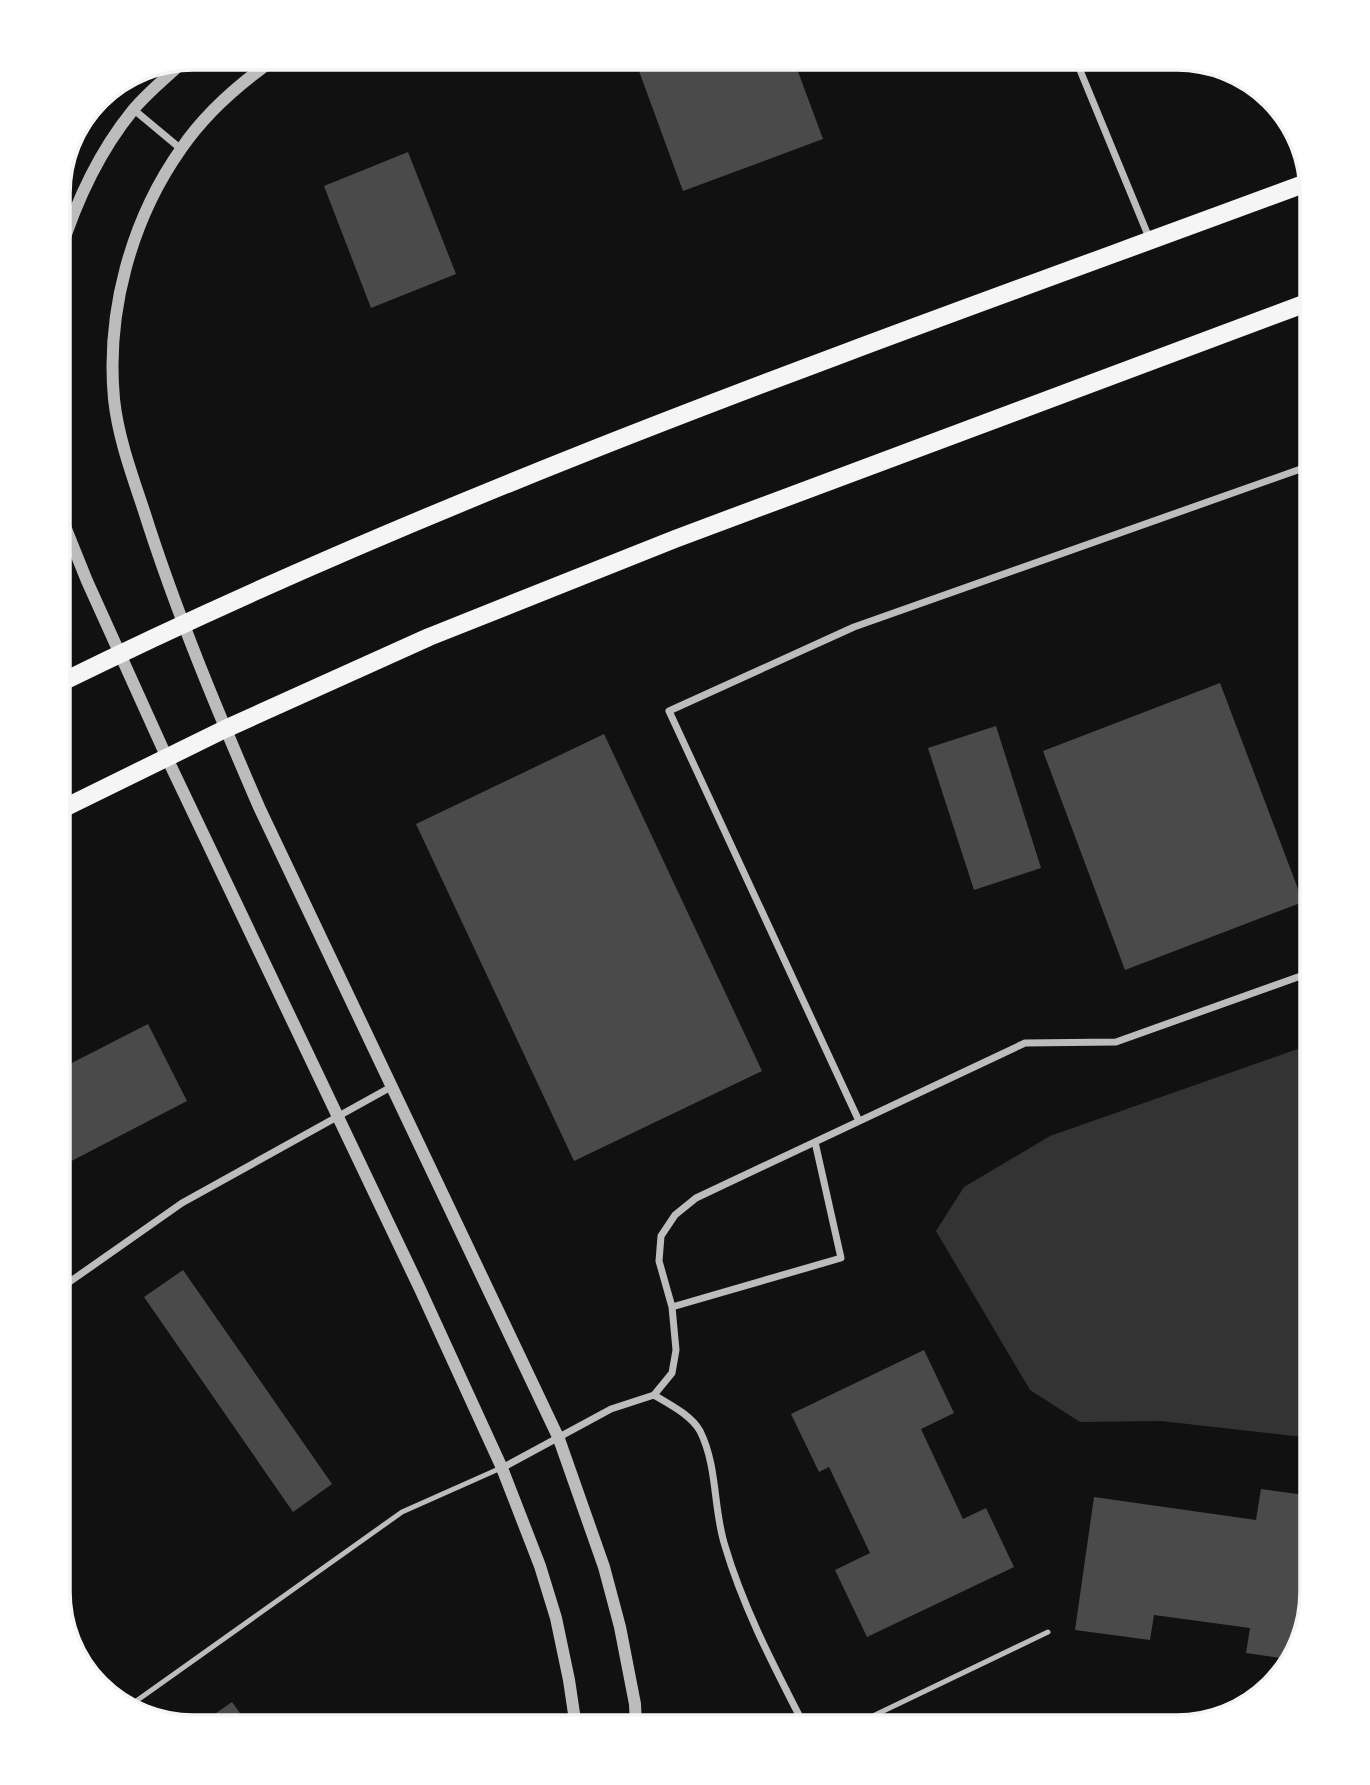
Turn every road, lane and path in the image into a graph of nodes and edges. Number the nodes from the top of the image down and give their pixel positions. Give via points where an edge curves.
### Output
1 (260, 70) edge
2 (1080, 70) edge
3 (173, 71) edge
4 (134, 109) junction
5 (181, 149) junction
6 (1300, 186) edge
7 (70, 221) edge
8 (1150, 241) junction
9 (1300, 305) edge
10 (1300, 469) edge
11 (70, 540) edge
12 (184, 624) junction
13 (120, 653) junction
14 (70, 678) edge
15 (225, 729) junction
16 (167, 758) junction
17 (70, 805) edge
18 (1300, 976) edge
19 (391, 1087) junction
20 (337, 1117) junction
21 (859, 1121) junction
22 (815, 1142) junction
23 (70, 1282) edge
24 (671, 1307) junction
25 (654, 1395) junction
26 (559, 1439) junction
27 (502, 1468) junction
28 (1048, 1632) dead end
29 (137, 1701) edge
30 (574, 1715) edge
31 (635, 1715) edge
32 (799, 1715) edge
33 (875, 1715) edge

1 - 5 street via 211,113
2 - 8 street
3 - 4 street
4 - 5 street
4 - 7 street via 97,164
5 - 12 street via 142,218 126,267 116,310 113,361 122,444
6 - 8 main road
8 - 12 main road via 580,455
9 - 15 main road via 663,544 429,637
10 - 21 street via 854,627 669,711
11 - 13 street
12 - 13 main road
12 - 15 street
13 - 14 main road
13 - 16 street
15 - 16 main road
15 - 19 street
16 - 17 main road
16 - 20 street
18 - 21 street via 1116,1042 1025,1044
19 - 20 street
19 - 26 street
20 - 23 street via 181,1203
20 - 27 street
21 - 22 street
22 - 24 street via 696,1198 675,1215 661,1236 659,1261
22 - 24 street via 841,1258
24 - 25 street via 676,1350 672,1373
25 - 26 street via 611,1409
25 - 32 street via 699,1429 711,1462 724,1544 753,1624
26 - 27 street
26 - 31 street via 604,1567
27 - 29 lane via 402,1513
27 - 30 street via 541,1566
28 - 33 lane

